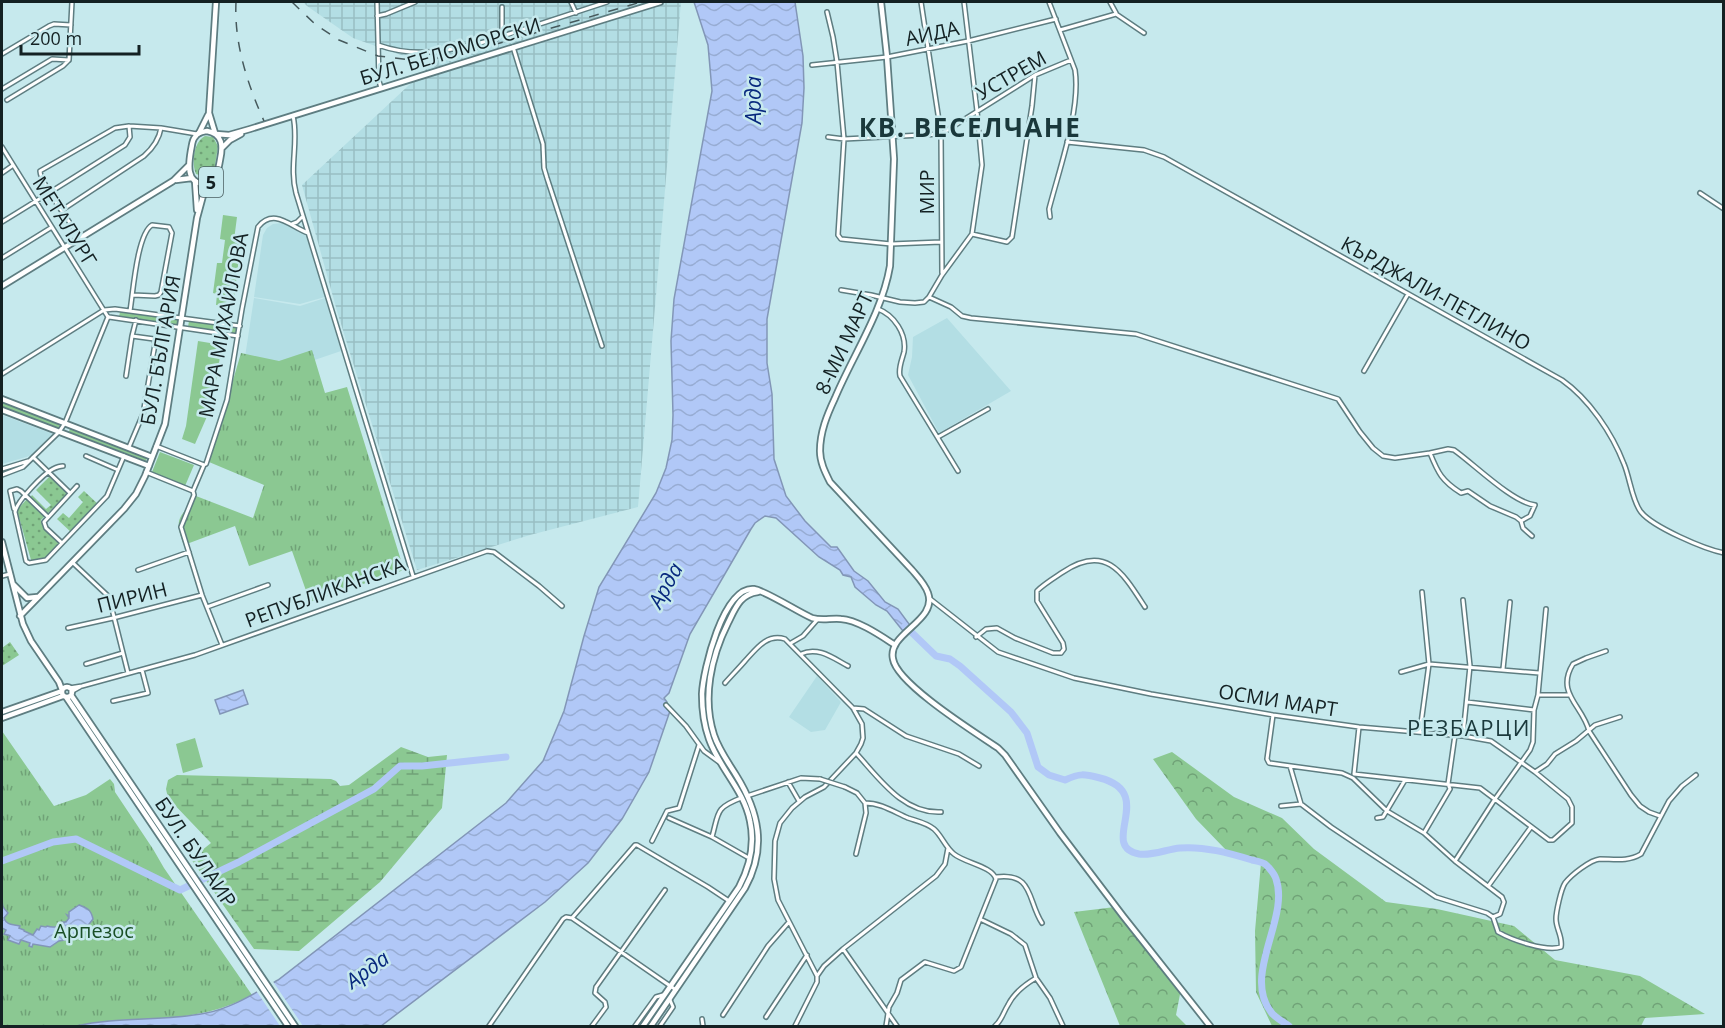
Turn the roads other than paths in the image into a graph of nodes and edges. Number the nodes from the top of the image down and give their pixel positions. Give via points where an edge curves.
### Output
1 (72, 2) edge
2 (216, 2) edge
3 (376, 2) edge
4 (415, 2) edge
5 (571, 2) edge
6 (608, 2) edge
7 (660, 2) edge
8 (881, 2) edge
9 (921, 2) edge
10 (964, 2) edge
11 (1049, 2) edge
12 (1110, 2) edge
13 (502, 7) dead end
14 (827, 12) dead end
15 (576, 13) junction
16 (1116, 14) junction
17 (377, 16) junction
18 (1056, 19) junction
19 (71, 25) junction
20 (1060, 30) junction
21 (1144, 33) dead end
22 (502, 34) junction
23 (968, 41) junction
24 (378, 45) junction
25 (513, 47) junction
26 (928, 50) junction
27 (2, 54) edge
28 (887, 57) junction
29 (69, 60) junction
30 (1071, 60) junction
31 (837, 62) junction
32 (812, 65) dead end
33 (1035, 75) junction
34 (381, 88) junction
35 (3, 89) edge
36 (8, 100) dead end
37 (977, 111) junction
38 (209, 113) junction
39 (293, 116) junction
40 (127, 126) junction
41 (161, 128) junction
42 (250, 129) junction
43 (186, 133) junction
44 (198, 134) junction
45 (215, 134) junction
46 (940, 134) junction
47 (828, 137) dead end
48 (893, 137) junction
49 (844, 139) junction
50 (193, 140) junction
51 (1067, 142) junction
52 (2, 147) edge
53 (222, 148) junction
54 (189, 165) junction
55 (12, 166) junction
56 (2, 173) edge
57 (194, 180) junction
58 (173, 181) junction
59 (209, 183) junction
60 (50, 192) junction
61 (1700, 192) dead end
62 (35, 201) junction
63 (1724, 209) edge
64 (62, 210) junction
65 (302, 216) junction
66 (1050, 217) dead end
67 (197, 218) junction
68 (2, 222) edge
69 (292, 224) junction
70 (51, 227) junction
71 (74, 229) dead end
72 (308, 233) junction
73 (972, 234) junction
74 (941, 242) junction
75 (891, 244) junction
76 (65, 248) junction
77 (2, 258) edge
78 (942, 275) junction
79 (2, 286) edge
80 (841, 290) dead end
81 (1408, 294) junction
82 (133, 295) junction
83 (882, 297) junction
84 (929, 297) junction
85 (878, 309) junction
86 (104, 310) junction
87 (130, 311) junction
88 (108, 317) junction
89 (181, 317) junction
90 (136, 320) junction
91 (240, 326) junction
92 (179, 327) junction
93 (132, 336) junction
94 (238, 336) junction
95 (602, 346) dead end
96 (1364, 371) dead end
97 (2, 374) edge
98 (126, 376) dead end
99 (2, 399) edge
100 (988, 409) dead end
101 (2, 410) edge
102 (65, 423) junction
103 (58, 432) junction
104 (938, 437) junction
105 (156, 446) junction
106 (129, 447) junction
107 (1430, 453) junction
108 (86, 456) dead end
109 (124, 456) junction
110 (33, 457) junction
111 (152, 457) junction
112 (30, 461) junction
113 (204, 465) junction
114 (63, 466) dead end
115 (149, 466) junction
116 (2, 469) edge
117 (118, 470) junction
118 (958, 471) dead end
119 (48, 472) junction
120 (146, 472) junction
121 (2, 475) edge
122 (77, 486) dead end
123 (194, 491) junction
124 (70, 493) junction
125 (25, 495) junction
126 (15, 512) junction
127 (48, 517) junction
128 (1521, 521) junction
129 (1532, 536) dead end
130 (2, 542) edge
131 (62, 543) junction
132 (189, 552) junction
133 (1724, 553) edge
134 (72, 562) junction
135 (138, 570) dead end
136 (10, 574) junction
137 (2, 576) edge
138 (413, 577) junction
139 (12, 584) junction
140 (268, 585) dead end
141 (761, 592) junction
142 (1422, 592) dead end
143 (202, 595) junction
144 (39, 596) junction
145 (929, 598) junction
146 (1463, 600) dead end
147 (1510, 602) dead end
148 (562, 606) dead end
149 (207, 607) junction
150 (1146, 607) dead end
151 (1546, 609) dead end
152 (20, 616) junction
153 (113, 618) junction
154 (818, 620) junction
155 (68, 628) dead end
156 (976, 637) junction
157 (791, 643) junction
158 (222, 645) junction
159 (895, 645) junction
160 (1606, 651) dead end
161 (123, 653) junction
162 (801, 654) junction
163 (86, 664) dead end
164 (1429, 664) junction
165 (848, 666) dead end
166 (1470, 666) junction
167 (1503, 669) junction
168 (142, 670) junction
169 (1401, 672) dead end
170 (128, 673) junction
171 (1539, 674) junction
172 (725, 683) dead end
173 (66, 692) junction
174 (1538, 695) junction
175 (1568, 695) junction
176 (113, 701) dead end
177 (1467, 702) junction
178 (666, 705) dead end
179 (853, 708) junction
180 (1534, 710) junction
181 (2, 712) edge
182 (1273, 716) junction
183 (1620, 717) dead end
184 (2, 718) edge
185 (1359, 727) junction
186 (1420, 731) junction
187 (1589, 731) junction
188 (1455, 735) junction
189 (1463, 736) junction
190 (699, 745) junction
191 (856, 753) junction
192 (1520, 762) junction
193 (720, 763) junction
194 (979, 766) dead end
195 (1290, 766) junction
196 (1535, 772) junction
197 (1354, 774) junction
198 (1696, 775) dead end
199 (1405, 780) junction
200 (788, 781) junction
201 (1357, 782) junction
202 (1448, 784) junction
203 (745, 797) junction
204 (1495, 799) junction
205 (799, 801) junction
206 (865, 803) junction
207 (1301, 804) junction
208 (1281, 806) dead end
209 (1387, 811) junction
210 (941, 812) dead end
211 (1660, 816) junction
212 (669, 818) dead end
213 (1377, 818) dead end
214 (1531, 827) junction
215 (1424, 833) junction
216 (712, 837) junction
217 (652, 841) dead end
218 (948, 848) junction
219 (856, 854) dead end
220 (747, 856) dead end
221 (1455, 861) junction
222 (996, 877) junction
223 (1489, 885) junction
224 (665, 890) dead end
225 (729, 901) junction
226 (1493, 917) junction
227 (572, 918) junction
228 (980, 919) junction
229 (789, 922) junction
230 (1042, 923) dead end
231 (843, 949) junction
232 (622, 953) junction
233 (807, 955) junction
234 (817, 978) junction
235 (1036, 978) junction
236 (671, 986) junction
237 (676, 990) junction
238 (668, 997) junction
239 (888, 1012) junction
240 (723, 1015) dead end
241 (766, 1017) dead end
242 (702, 1019) dead end
243 (288, 1026) edge
244 (295, 1026) edge
245 (489, 1026) edge
246 (592, 1026) edge
247 (635, 1026) edge
248 (643, 1026) edge
249 (651, 1026) edge
250 (660, 1026) edge
251 (703, 1026) edge
252 (795, 1026) edge
253 (886, 1026) edge
254 (897, 1026) edge
255 (995, 1026) edge
256 (1064, 1026) edge
257 (1210, 1026) edge

1 - 19 street
2 - 38 main road
3 - 17 street
4 - 17 street
5 - 15 street
6 - 15 street
7 - 25 main road, БУЛ. БЕЛОМОРСКИ / 5
8 - 28 main road, 8-МИ МАРТ
9 - 26 street, МИР
10 - 23 street
11 - 18 street
12 - 16 street
13 - 22 street
14 - 31 street
15 - 22 street
16 - 20 street
16 - 21 street
17 - 24 street
18 - 20 street
18 - 23 street, АИДА
19 - 27 street via 49,26
19 - 29 street
20 - 30 street
22 - 24 street via 496,39 435,53 397,51
23 - 26 street, АИДА
23 - 37 street
24 - 34 street
25 - 34 main road, БУЛ. БЕЛОМОРСКИ / 5
25 - 95 street via 543,144 544,168
26 - 28 street, АИДА
26 - 46 street, МИР
28 - 31 street, АИДА
28 - 48 main road, 8-МИ МАРТ
29 - 35 street via 52,59
29 - 36 street
30 - 33 street, УСТРЕМ
30 - 51 street via 1076,88
31 - 32 street, АИДА
31 - 49 street
33 - 37 street, УСТРЕМ
33 - 73 street via 1012,237 1007,242
34 - 39 main road, БУЛ. БЕЛОМОРСКИ / 5
37 - 46 street, УСТРЕМ
37 - 73 street via 982,165
38 - 44 main road
38 - 45 main road
39 - 42 main road, БУЛ. БЕЛОМОРСКИ / 5
39 - 65 street via 293,184
40 - 41 street
40 - 60 street via 129,140 124,145
40 - 60 street via 115,128 42,169 40,177
41 - 43 street
41 - 64 street via 150,150
42 - 45 main road, БУЛ. БЕЛОМОРСКИ / 5 via 230,135
42 - 53 main road, БУЛ. БЕЛОМОРСКИ / 5
43 - 44 street
43 - 50 street
44 - 45 main road, 5
44 - 50 main road, 5
45 - 53 main road, 5
46 - 48 street, УСТРЕМ
46 - 74 street, МИР
47 - 49 street, УСТРЕМ
48 - 49 street, УСТРЕМ
48 - 75 main road, 8-МИ МАРТ
49 - 75 street via 838,236
50 - 54 main road, 5
51 - 66 street
51 - 81 street, КЪРДЖАЛИ-ПЕТЛИНО via 1144,150 1164,157
52 - 55 street, МЕТАЛУРГ
53 - 59 main road, 5 via 217,175
54 - 57 main road, 5
54 - 58 main road, 5
55 - 56 street
55 - 62 street, МЕТАЛУРГ
57 - 58 main road, 5
57 - 59 main road, 5
57 - 67 main road, БУЛ. БЪЛГАРИЯ
58 - 76 main road, 5
59 - 67 main road, БУЛ. БЪЛГАРИЯ
60 - 62 street
60 - 64 street
61 - 63 street
62 - 68 street
62 - 70 street, МЕТАЛУРГ
64 - 71 street
65 - 69 street
65 - 72 street
67 - 89 main road, БУЛ. БЪЛГАРИЯ
69 - 72 street
69 - 91 street, МАРА МИХАЙЛОВА via 273,218 258,227
70 - 76 street, МЕТАЛУРГ
70 - 77 street
72 - 138 street
73 - 78 street
74 - 75 street
74 - 78 street, МИР
75 - 83 main road, 8-МИ МАРТ via 888,280
76 - 79 main road, 5
76 - 86 street, МЕТАЛУРГ
78 - 84 street
80 - 83 street
81 - 96 street
81 - 133 street, КЪРДЖАЛИ-ПЕТЛИНО via 1574,388 1610,435 1642,514 1664,529
82 - 82 street via 146,230 152,225 169,227 172,233 161,292 155,296
82 - 87 street
83 - 84 street via 915,303
83 - 85 main road, 8-МИ МАРТ
84 - 107 street via 962,316 1136,334 1338,399 1360,432 1383,456
85 - 104 street via 891,316 901,332 904,350 900,376
85 - 145 main road, 8-МИ МАРТ via 826,420 820,454 830,482 912,570
86 - 87 street
86 - 88 street, МЕТАЛУРГ
86 - 97 street
87 - 89 street
88 - 90 street
88 - 102 street
89 - 91 street
89 - 92 main road, БУЛ. БЪЛГАРИЯ
90 - 92 street
90 - 93 street
91 - 94 street, МАРА МИХАЙЛОВА
92 - 94 street
92 - 105 main road, БУЛ. БЪЛГАРИЯ via 167,413
93 - 98 street
93 - 106 street via 154,339 155,344 143,414
94 - 113 street, МАРА МИХАЙЛОВА via 227,400
99 - 102 main road
100 - 104 street
101 - 103 main road
102 - 103 street
102 - 106 main road
103 - 109 main road
103 - 110 street
104 - 118 street
105 - 111 main road, БУЛ. БЪЛГАРИЯ
105 - 113 street
106 - 111 main road
107 - 128 street via 1439,476 1447,484 1461,493 1468,491
107 - 128 street via 1454,450 1508,492 1535,505 1530,516
108 - 117 street
109 - 115 main road
109 - 117 street
110 - 112 street
110 - 119 street
111 - 115 main road, БУЛ. БЪЛГАРИЯ
112 - 116 street
112 - 121 street
113 - 123 street, МАРА МИХАЙЛОВА
114 - 119 street
115 - 120 main road, БУЛ. БЪЛГАРИЯ
117 - 131 street via 107,496
119 - 124 street
119 - 125 street
120 - 123 street
120 - 134 main road, БУЛ. БЪЛГАРИЯ via 124,509
122 - 124 street
123 - 132 street, МАРА МИХАЙЛОВА via 181,527
124 - 127 street
125 - 126 street
125 - 126 street via 17,489 10,491
125 - 127 street
126 - 131 street via 27,562 46,560
127 - 131 street via 45,525
128 - 129 street
130 - 136 main road, БУЛ. БУЛАИР
132 - 135 street
132 - 143 street, МАРА МИХАЙЛОВА
134 - 144 main road, БУЛ. БЪЛГАРИЯ
134 - 153 street via 107,595
136 - 137 street
136 - 139 main road, БУЛ. БУЛАИР
138 - 148 street, РЕПУБЛИКАНСКА via 490,551
138 - 158 street, РЕПУБЛИКАНСКА
139 - 144 main road via 27,598
139 - 152 main road, БУЛ. БУЛАИР
140 - 149 street
141 - 154 main road
141 - 193 main road via 748,590 732,600 706,663 703,711
141 - 203 main road via 749,594 738,603 718,646 708,696 715,737
142 - 164 street
143 - 149 street, МАРА МИХАЙЛОВА
143 - 153 street, ПИРИН
144 - 152 main road, БУЛ. БЪЛГАРИЯ
145 - 156 street, ОСМИ МАРТ
145 - 159 main road via 927,610
146 - 166 street
147 - 167 street
149 - 158 street, МАРА МИХАЙЛОВА
150 - 156 street via 1118,570 1102,561 1085,561 1037,591 1037,601 1063,643 1061,653 997,628 986,629
151 - 171 street
152 - 173 main road, БУЛ. БУЛАИР via 28,636
153 - 155 street, ПИРИН
153 - 161 street
154 - 157 street
154 - 159 main road via 848,620
156 - 182 street, ОСМИ МАРТ via 1005,656 1074,678
157 - 162 street
157 - 172 street via 780,637 764,642
158 - 168 street, РЕПУБЛИКАНСКА
159 - 257 main road via 892,659 906,678 1005,755 1108,897
160 - 175 street via 1573,664 1567,681
161 - 163 street
161 - 170 street
162 - 165 street via 822,652
162 - 179 street
164 - 166 street
164 - 169 street
164 - 186 street
166 - 167 street
166 - 177 street
167 - 171 street
168 - 170 street, РЕПУБЛИКАНСКА
168 - 176 street via 148,693
170 - 173 street, РЕПУБЛИКАНСКА
171 - 174 street
173 - 181 main road, РЕПУБЛИКАНСКА
173 - 184 main road, РЕПУБЛИКАНСКА
173 - 243 main road, БУЛ. БУЛАИР
173 - 244 main road, БУЛ. БУЛАИР
174 - 175 street
174 - 180 street
175 - 187 street
177 - 180 street
177 - 189 street
178 - 190 street
179 - 191 street via 863,730
179 - 194 street via 864,709 906,736 959,754
180 - 192 street via 1533,742
182 - 185 street, ОСМИ МАРТ
182 - 195 street via 1268,761
183 - 187 street
185 - 186 street, ОСМИ МАРТ
185 - 197 street
186 - 188 street, ОСМИ МАРТ
187 - 196 street
187 - 211 street via 1630,795 1649,813
188 - 189 street, ОСМИ МАРТ
188 - 202 street
189 - 192 street, ОСМИ МАРТ via 1491,741
190 - 193 street
190 - 217 street via 679,808 667,811
191 - 205 street via 824,787
191 - 210 street via 905,802 920,811
192 - 196 street, ОСМИ МАРТ
192 - 204 street
193 - 203 main road
195 - 201 street via 1342,773
195 - 207 street
196 - 214 street, ОСМИ МАРТ via 1570,801 1573,820 1553,840
197 - 199 street
197 - 201 street
198 - 211 street via 1675,794
199 - 202 street
199 - 209 street
200 - 203 street
200 - 205 street
200 - 206 street, bridge via 820,779 857,793
201 - 209 street
202 - 204 street via 1480,788
202 - 215 street via 1450,789
203 - 216 street via 724,804
203 - 225 main road via 752,832 751,859
203 - 237 main road via 756,821 758,839 753,872
204 - 214 street
204 - 221 street
205 - 229 street via 780,823 774,850 778,900
206 - 218 street via 929,825
206 - 219 street
207 - 208 street
207 - 226 street via 1430,894
209 - 213 street
209 - 215 street
211 - 226 street via 1639,856 1593,861 1566,883 1556,921 1560,948 1508,938 1498,932
212 - 216 street
214 - 223 street
215 - 221 street
216 - 220 street
218 - 222 street
218 - 231 street via 945,864 936,876
221 - 223 street
222 - 228 street
222 - 230 street via 1009,877 1026,885
223 - 226 street via 1504,902 1500,914
224 - 232 street
225 - 227 street via 637,845
225 - 236 main road
227 - 232 street
227 - 245 street via 563,919
228 - 235 street via 1025,945
228 - 239 street via 961,967 954,970 928,962 919,965 901,980
229 - 233 street
229 - 240 street via 768,946
231 - 234 street
231 - 239 street
232 - 236 street
232 - 246 street via 595,990 606,1006
233 - 234 street
233 - 241 street
234 - 252 street
235 - 255 street via 1023,986
235 - 256 street
236 - 237 street
236 - 238 main road
237 - 238 main road
238 - 247 street via 656,998
238 - 248 main road
238 - 249 main road
238 - 250 street via 673,1007
239 - 253 street
239 - 254 street
242 - 251 street

